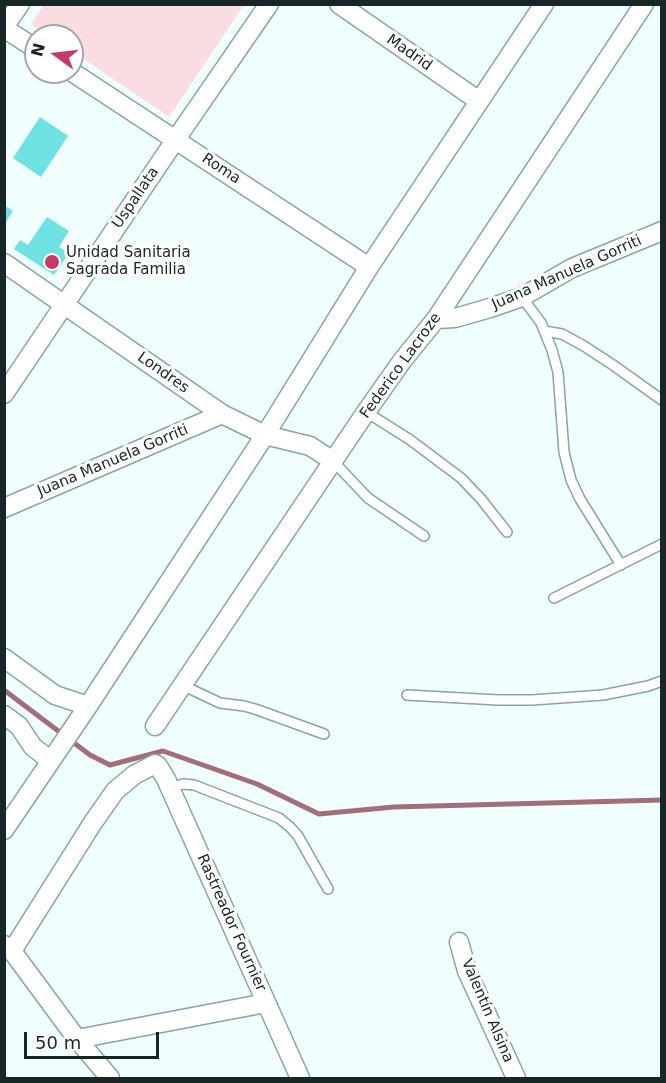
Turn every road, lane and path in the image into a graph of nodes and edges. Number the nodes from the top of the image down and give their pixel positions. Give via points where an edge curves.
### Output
1 (20, 4) edge
2 (269, 4) edge
3 (339, 4) edge
4 (544, 4) edge
5 (644, 4) edge
6 (4, 28) edge
7 (24, 40) edge
8 (84, 80) edge
9 (479, 101) junction
10 (176, 139) junction
11 (661, 231) edge
12 (4, 263) edge
13 (369, 267) junction
14 (522, 297) junction
15 (64, 304) junction
16 (436, 319) junction
17 (544, 331) junction
18 (4, 393) edge
19 (662, 400) edge
20 (366, 412) junction
21 (222, 414) junction
22 (264, 435) junction
23 (333, 461) junction
24 (4, 508) edge
25 (507, 532) dead end
26 (424, 536) dead end
27 (662, 544) edge
28 (621, 566) junction
29 (554, 598) dead end
30 (4, 658) edge
31 (662, 681) edge
32 (182, 685) junction
33 (408, 695) dead end
34 (86, 709) junction
35 (4, 715) edge
36 (155, 726) dead end
37 (324, 734) dead end
38 (50, 760) junction
39 (156, 775) junction
40 (4, 830) edge
41 (328, 890) dead end
42 (459, 942) dead end
43 (8, 948) edge
44 (267, 1003) junction
45 (76, 1039) junction
46 (110, 1078) edge
47 (300, 1078) edge
48 (516, 1078) edge

1 - 6 street
2 - 10 street, Uspallata
3 - 9 street, Madrid
4 - 9 street
5 - 16 street, Federico Lacroze
6 - 7 street
8 - 10 street, Roma
9 - 13 street
10 - 13 street, Roma
10 - 15 street, Uspallata
11 - 14 street, Juana Manuela Gorriti via 572,268
12 - 15 street, Londres
13 - 22 street
14 - 16 street, Juana Manuela Gorriti via 455,318
14 - 17 lane
15 - 18 street, Uspallata
15 - 21 street, Londres
16 - 20 street, Federico Lacroze
17 - 19 lane via 562,334 584,346
17 - 28 lane via 558,372 564,452 571,480
20 - 23 street, Federico Lacroze
20 - 25 lane via 461,478
21 - 22 street, Londres
21 - 24 street, Juana Manuela Gorriti
22 - 23 street, Londres via 310,446
22 - 34 street
23 - 26 lane via 368,498
23 - 32 street, Federico Lacroze
27 - 28 lane
28 - 29 lane
30 - 34 street via 55,695
31 - 33 lane via 603,695 532,700
32 - 36 street, Federico Lacroze
32 - 37 lane via 220,703 255,709
34 - 38 street
35 - 38 street
38 - 40 street
39 - 41 lane via 194,785 279,818 298,836
39 - 43 street via 115,791
39 - 44 street, Rastreador Fournier
42 - 48 street, Valentín Alsina via 467,971
43 - 45 street
44 - 45 street
44 - 47 street, Rastreador Fournier
45 - 46 street

